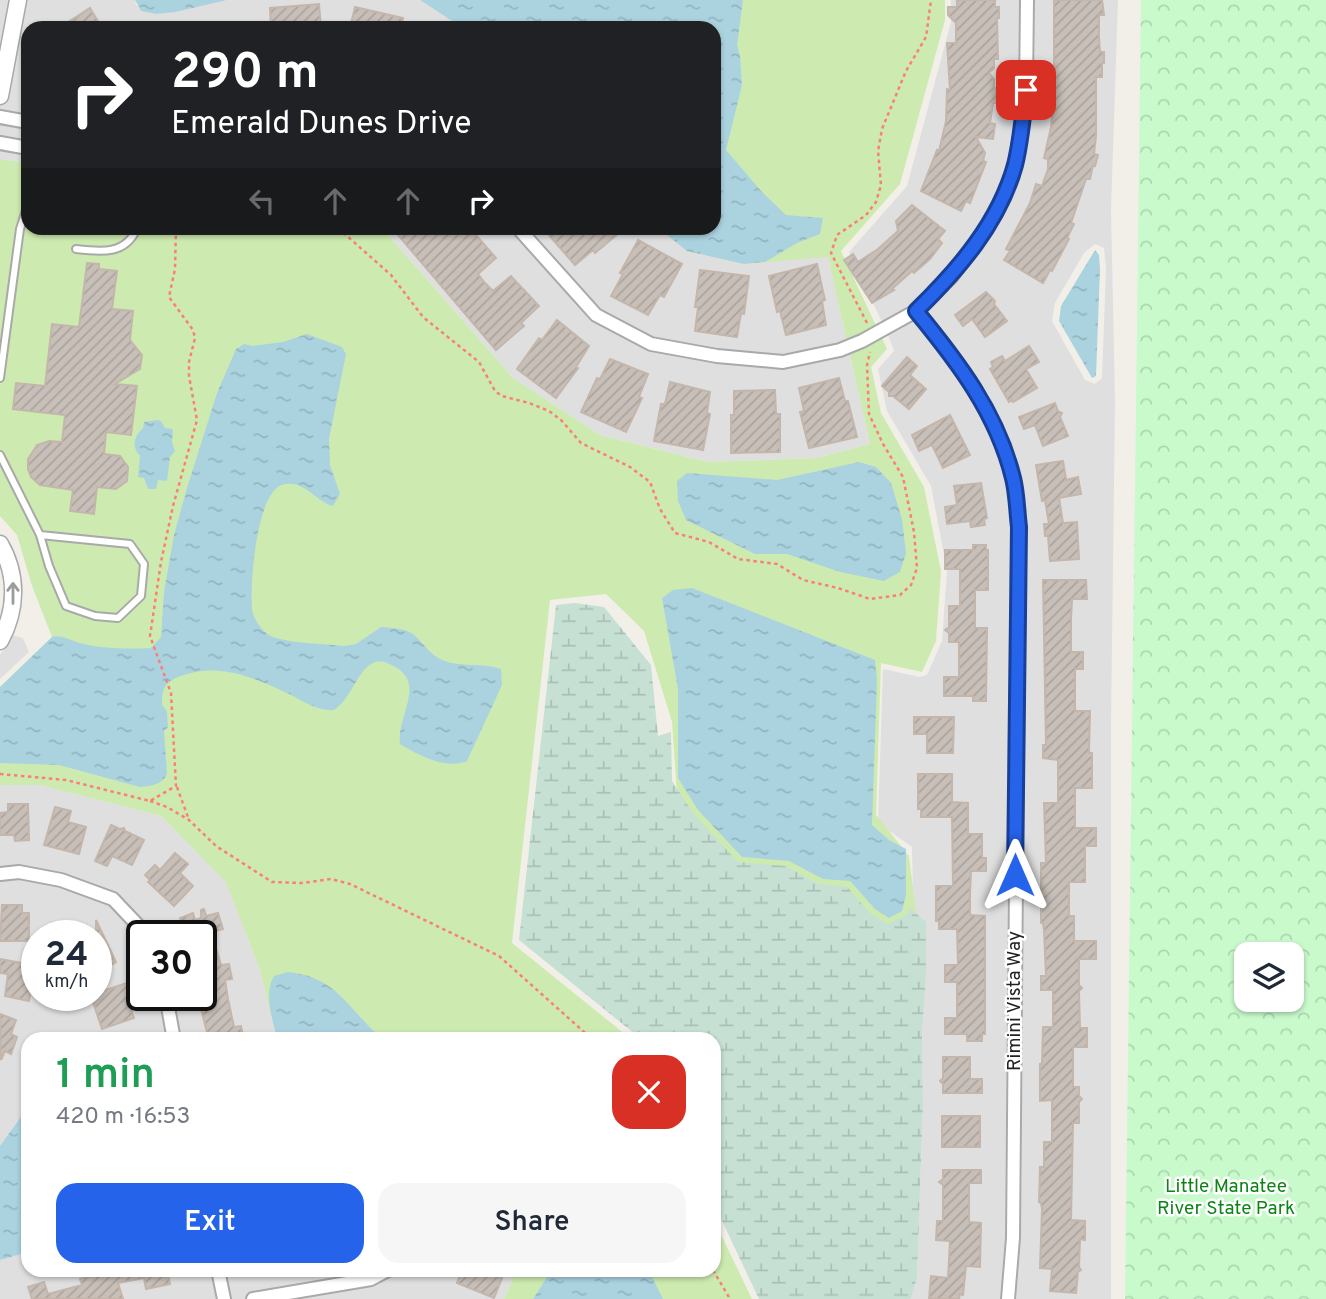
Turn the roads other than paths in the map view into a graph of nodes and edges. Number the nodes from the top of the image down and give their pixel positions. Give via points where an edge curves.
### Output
1 (18, 0) edge
2 (1027, 0) edge
3 (6, 26) edge
4 (0, 96) edge
5 (0, 117) edge
6 (21, 121) edge
7 (0, 143) edge
8 (21, 147) edge
9 (21, 226) edge
10 (133, 235) edge
11 (524, 235) edge
12 (76, 249) dead end
13 (916, 311) junction
14 (0, 378) edge
15 (0, 455) edge
16 (40, 535) junction
17 (0, 544) edge
18 (0, 641) edge
19 (0, 874) edge
20 (133, 920) edge
21 (169, 1011) edge
22 (173, 1032) edge
23 (219, 1277) edge
24 (374, 1277) edge
25 (223, 1299) edge
26 (253, 1299) edge
27 (1008, 1299) edge

1 - 3 street
2 - 13 street via 1026,90 1015,166 983,234 952,276
3 - 4 street
5 - 6 street
7 - 8 street
9 - 14 lane
10 - 12 lane via 117,250
11 - 13 street via 596,316 651,344 783,362 840,351
13 - 27 street, Rimini Vista Way via 981,398 1014,481 1019,527 1013,1238
15 - 16 lane
16 - 16 lane via 66,606 118,618 141,596 144,564 130,544
18 -> 17 street via 14,595
19 - 20 street via 19,872 61,880 113,899
21 - 22 street
23 - 25 street
24 - 26 street

